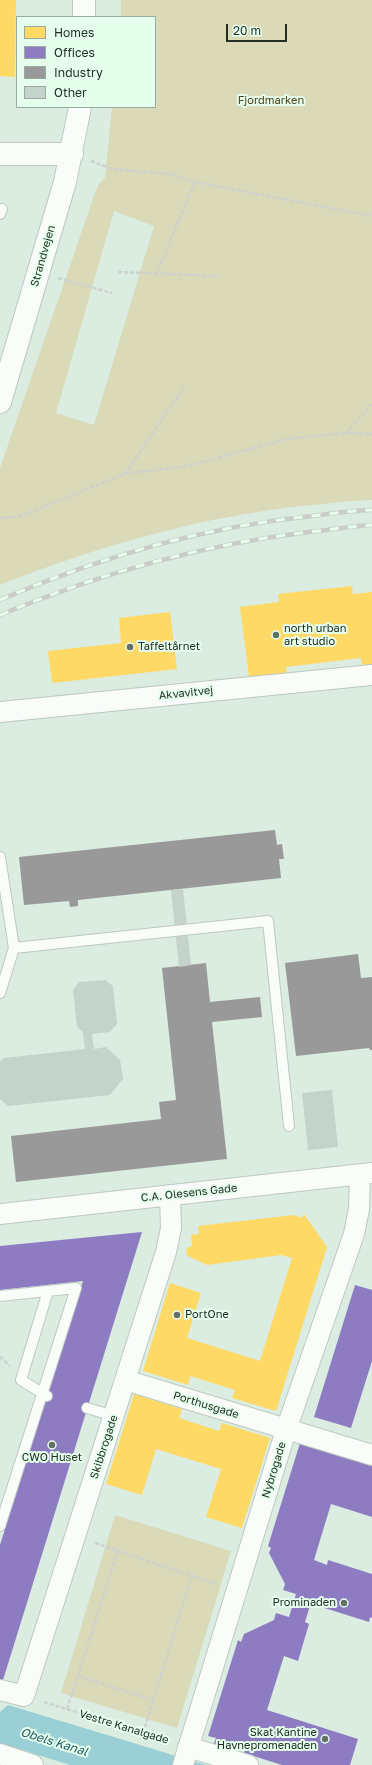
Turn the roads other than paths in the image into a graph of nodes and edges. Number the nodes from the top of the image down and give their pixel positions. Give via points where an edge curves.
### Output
1 (84, 0) edge
2 (84, 16) edge
3 (80, 108) edge
4 (0, 154) edge
5 (72, 154) junction
6 (0, 402) edge
7 (372, 675) edge
8 (0, 712) edge
9 (0, 857) edge
10 (14, 948) junction
11 (0, 993) edge
12 (289, 1126) dead end
13 (366, 1174) edge
14 (170, 1196) junction
15 (2, 1213) edge
16 (48, 1291) junction
17 (0, 1296) edge
18 (125, 1380) junction
19 (44, 1396) junction
20 (87, 1408) dead end
21 (114, 1416) junction
22 (286, 1430) junction
23 (372, 1455) edge
24 (0, 1526) edge
25 (0, 1690) edge
26 (0, 1754) edge
27 (186, 1756) edge
28 (33, 1765) edge
29 (248, 1765) edge

1 - 2 street
3 - 5 street, Strandvejen
4 - 5 street
5 - 6 street, Strandvejen
7 - 8 street, Akvavitvej
9 - 10 lane
10 - 11 lane
10 - 12 lane via 268,921
13 - 14 street, C.A. Olesens Gade
13 - 22 street, Nybrogade via 354,1234
14 - 15 street, C.A. Olesens Gade
14 - 18 street, Skibbrogade via 171,1228 166,1252
16 - 17 lane
16 - 19 lane via 21,1380
16 - 19 lane via 76,1288
18 - 21 street, Skibbrogade
18 - 22 street, Porthusgade
19 - 24 lane
20 - 21 lane
21 - 25 street, Skibbrogade via 24,1696
22 - 23 street, Porthusgade
22 - 27 street, Nybrogade
26 - 28 street
27 - 29 street

